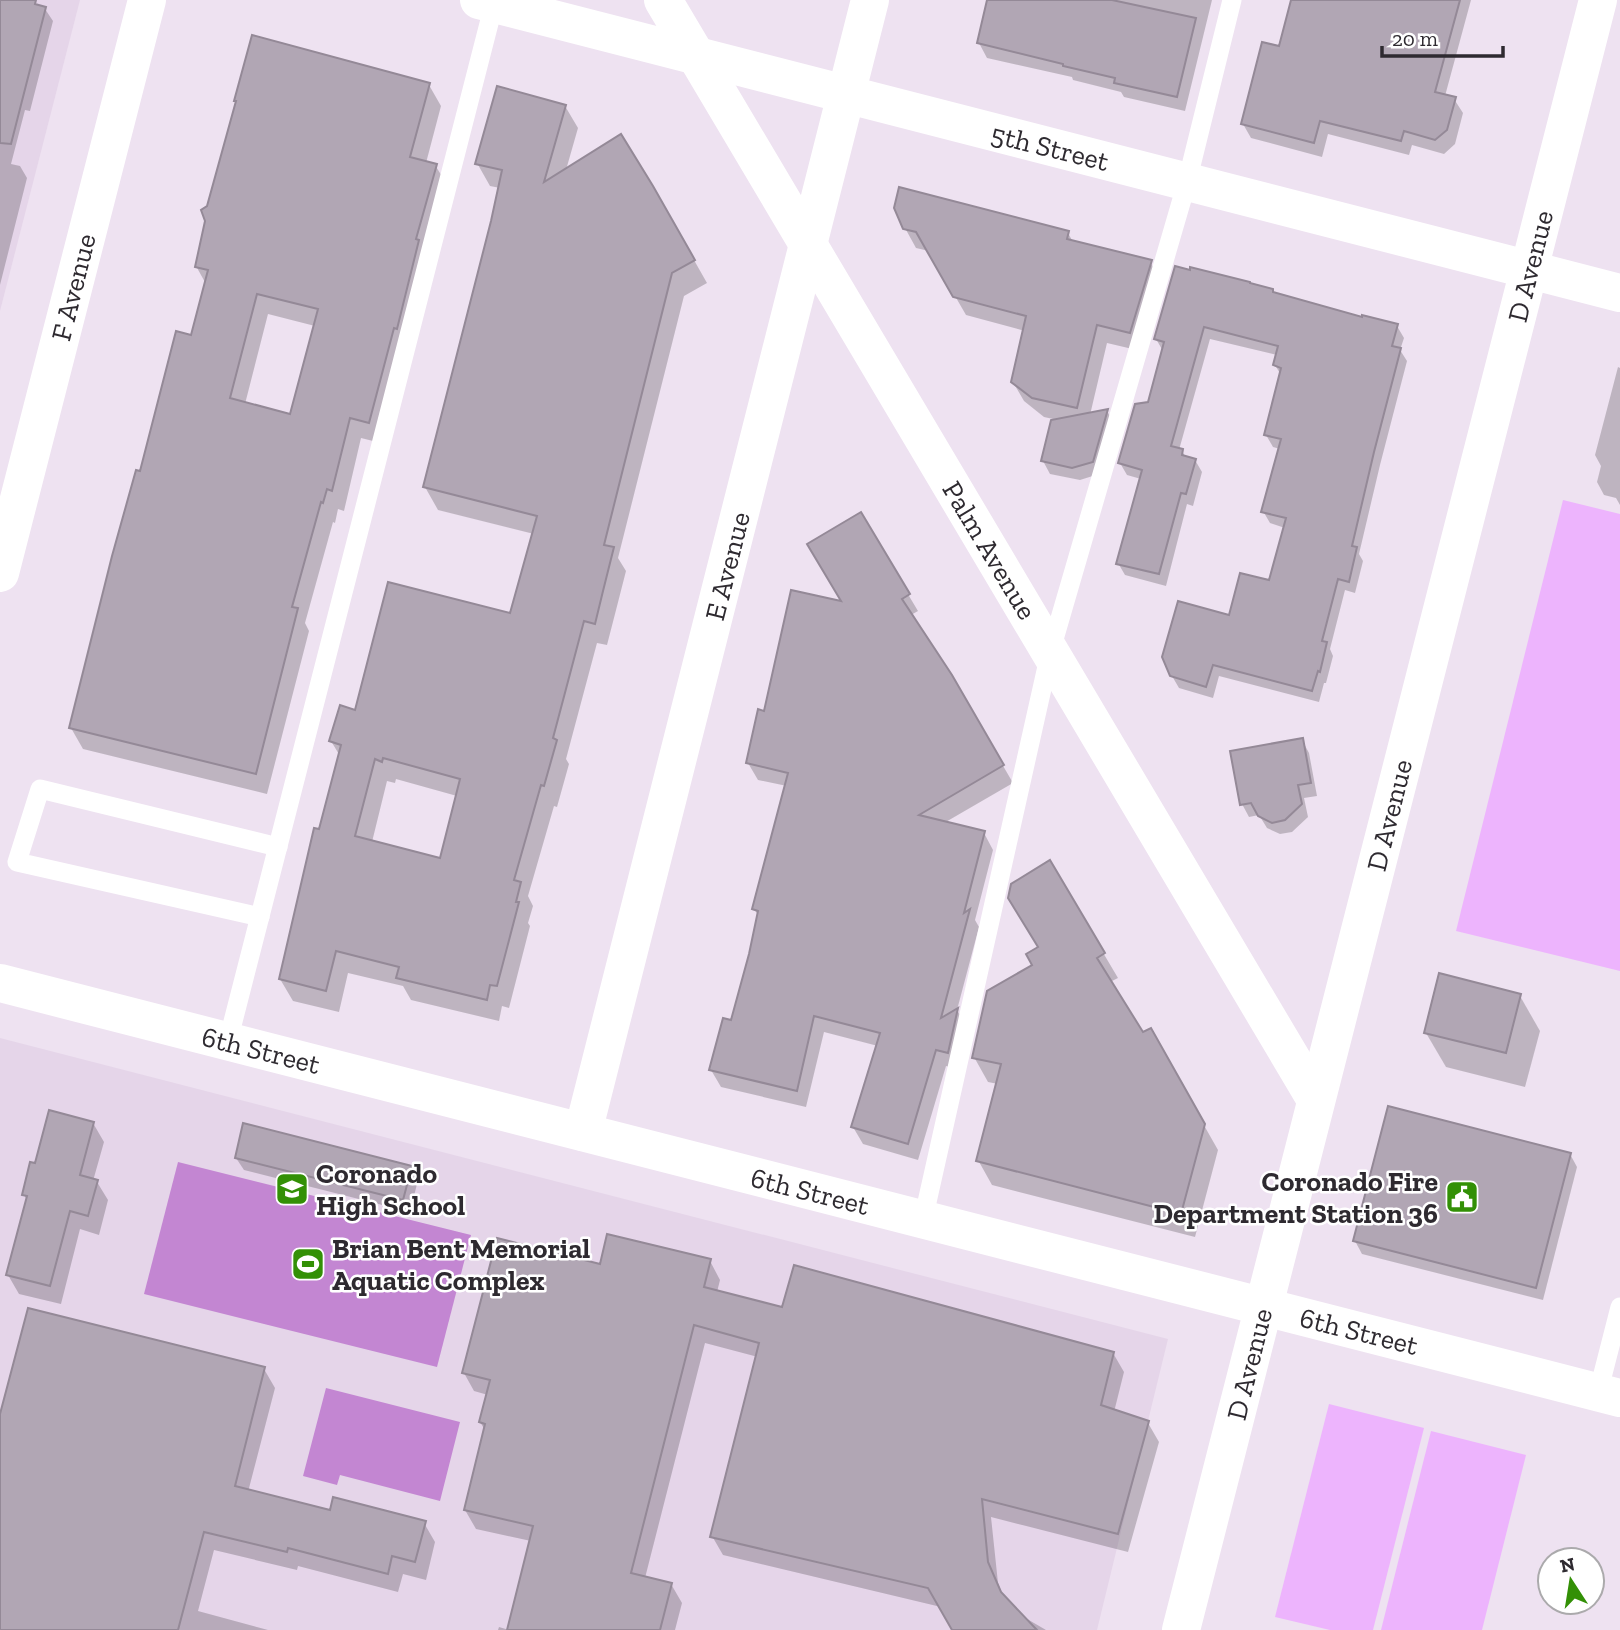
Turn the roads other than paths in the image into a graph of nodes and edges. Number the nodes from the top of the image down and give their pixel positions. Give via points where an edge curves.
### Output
1 (147, 0) edge
2 (663, 0) edge
3 (870, 0) edge
4 (1232, 0) edge
5 (1598, 0) edge
6 (489, 1) edge
7 (696, 56) junction
8 (847, 94) junction
9 (1187, 182) junction
10 (809, 243) junction
11 (1529, 270) junction
12 (1620, 293) edge
13 (0, 573) edge
14 (1050, 653) junction
15 (278, 847) junction
16 (260, 917) junction
17 (0, 983) edge
18 (228, 1041) junction
19 (1316, 1100) junction
20 (583, 1132) junction
21 (923, 1220) junction
22 (1263, 1307) junction
23 (1620, 1307) edge
24 (1609, 1395) edge
25 (1181, 1630) edge

1 - 13 street, F Avenue
2 - 7 street, Palm Avenue
3 - 8 street, E Avenue
4 - 9 lane
5 - 11 street, D Avenue
6 - 7 street, 5th Street
6 - 15 lane
7 - 8 street, 5th Street
7 - 10 street, Palm Avenue
8 - 9 street, 5th Street
8 - 10 street, E Avenue
9 - 11 street, 5th Street
9 - 14 lane
10 - 14 street, Palm Avenue
10 - 20 street, E Avenue
11 - 12 street, 5th Street
11 - 19 street, D Avenue
14 - 19 street, Palm Avenue
14 - 21 lane
15 - 16 lane
15 - 16 lane via 40,789 16,862
16 - 18 lane
17 - 18 street, 6th Street
18 - 20 street, 6th Street
19 - 22 street, D Avenue
20 - 21 street, 6th Street
21 - 22 street, 6th Street
22 - 24 street, 6th Street
22 - 25 street, D Avenue
23 - 24 lane

